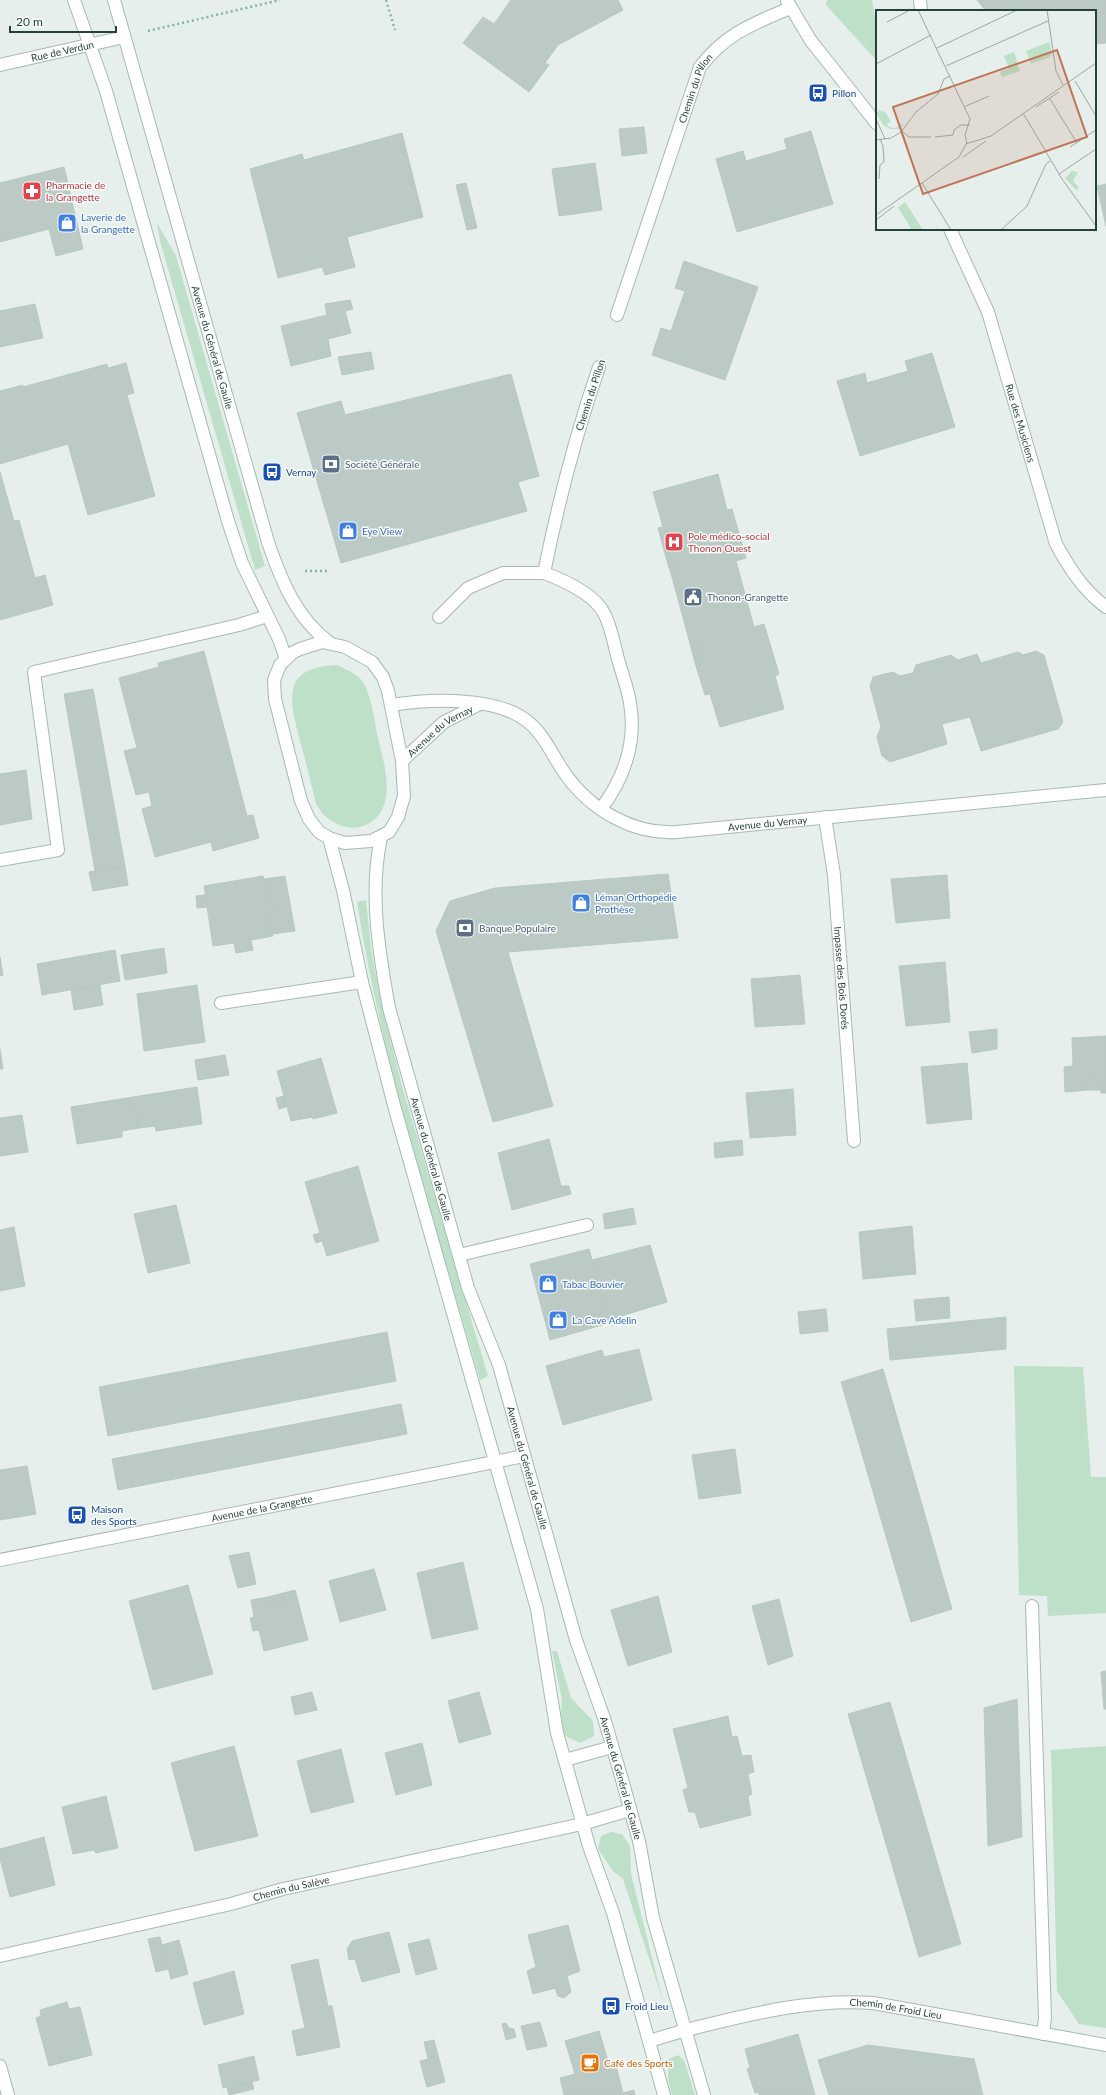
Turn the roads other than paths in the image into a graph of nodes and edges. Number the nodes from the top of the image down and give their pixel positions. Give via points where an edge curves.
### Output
1 (74, 0) edge
2 (114, 0) edge
3 (920, 0) edge
4 (789, 4) edge
5 (921, 10) edge
6 (124, 37) junction
7 (90, 46) junction
8 (0, 65) edge
9 (876, 123) edge
10 (950, 230) edge
11 (617, 316) dead end
12 (599, 367) dead end
13 (544, 573) junction
14 (1106, 607) edge
15 (267, 616) junction
16 (439, 617) dead end
17 (330, 643) junction
18 (286, 659) junction
19 (479, 704) junction
20 (392, 705) junction
21 (402, 761) junction
22 (1106, 790) edge
23 (601, 809) junction
24 (825, 817) junction
25 (381, 837) junction
26 (329, 838) junction
27 (0, 860) edge
28 (362, 982) junction
29 (221, 1003) dead end
30 (854, 1141) dead end
31 (587, 1225) dead end
32 (459, 1255) junction
33 (524, 1456) junction
34 (495, 1461) junction
35 (0, 1560) edge
36 (1032, 1606) dead end
37 (612, 1747) junction
38 (565, 1760) junction
39 (630, 1810) junction
40 (582, 1824) junction
41 (0, 1956) edge
42 (686, 2030) junction
43 (1043, 2034) junction
44 (649, 2041) junction
45 (1106, 2045) edge
46 (0, 2066) edge
47 (8, 2095) edge
48 (664, 2095) edge
49 (704, 2095) edge

1 - 7 main road
2 - 6 main road, Avenue du Général de Gaulle
3 - 5 main road
4 - 9 main road via 811,41
4 - 11 main road, Chemin du Pillon via 731,36 713,50 700,67
6 - 7 main road, Rue de Verdun
6 - 17 main road, Avenue du Général de Gaulle via 270,548 281,579 303,618
7 - 8 main road, Rue de Verdun
7 - 15 main road via 106,91 228,521 242,563
10 - 14 main road, Rue des Musiciens via 988,312 1056,544 1084,589
12 - 13 main road, Chemin du Pillon via 578,432
13 - 16 main road via 503,573 468,588
13 - 23 main road via 584,593 604,612 630,703 630,751 615,790
15 - 18 main road
15 - 27 main road via 239,625 34,672 58,850
17 - 18 main road, Avenue du Général de Gaulle via 322,642 307,646
17 - 20 main road, Avenue du Général de Gaulle via 345,647 372,662 386,683
18 - 26 main road, Avenue du Général de Gaulle via 275,676 275,699 304,810 319,832
19 - 20 main road, Avenue du Vernay via 446,700
19 - 21 main road, Avenue du Vernay via 444,722
19 - 23 main road, Avenue du Vernay via 509,711 527,721 543,738 572,784
20 - 21 main road, Avenue du Général de Gaulle
21 - 25 main road, Avenue du Général de Gaulle via 402,806 394,825
22 - 24 main road, Avenue du Vernay
23 - 24 main road, Avenue du Vernay via 617,820 636,828 666,833
24 - 30 main road, Impasse des Bois Dorés via 834,876
25 - 26 main road, Avenue du Général de Gaulle via 362,843 345,843
25 - 32 main road, Avenue du Général de Gaulle via 376,914 389,1008
26 - 28 main road via 342,884
28 - 29 main road
28 - 34 main road via 395,1109
31 - 32 main road
32 - 33 main road, Avenue du Général de Gaulle via 499,1365
33 - 34 main road, Avenue de la Grangette
33 - 37 main road, Avenue du Général de Gaulle via 576,1640
34 - 35 main road, Avenue de la Grangette
34 - 38 main road via 537,1609 553,1718
36 - 43 main road via 1045,2018
37 - 38 main road
37 - 39 main road, Avenue du Général de Gaulle
38 - 40 main road
39 - 40 main road, Chemin du Salève
39 - 42 main road, Avenue du Général de Gaulle via 641,1853 651,1911
40 - 41 main road, Chemin du Salève via 283,1888 231,1904
40 - 44 main road via 613,1913
42 - 43 main road, Chemin de Froid Lieu via 818,2002 844,2000 873,2002
42 - 44 main road, Chemin de Froid Lieu
42 - 49 main road, Avenue du Général de Gaulle
43 - 45 main road, Chemin de Froid Lieu
44 - 48 main road
46 - 47 main road

